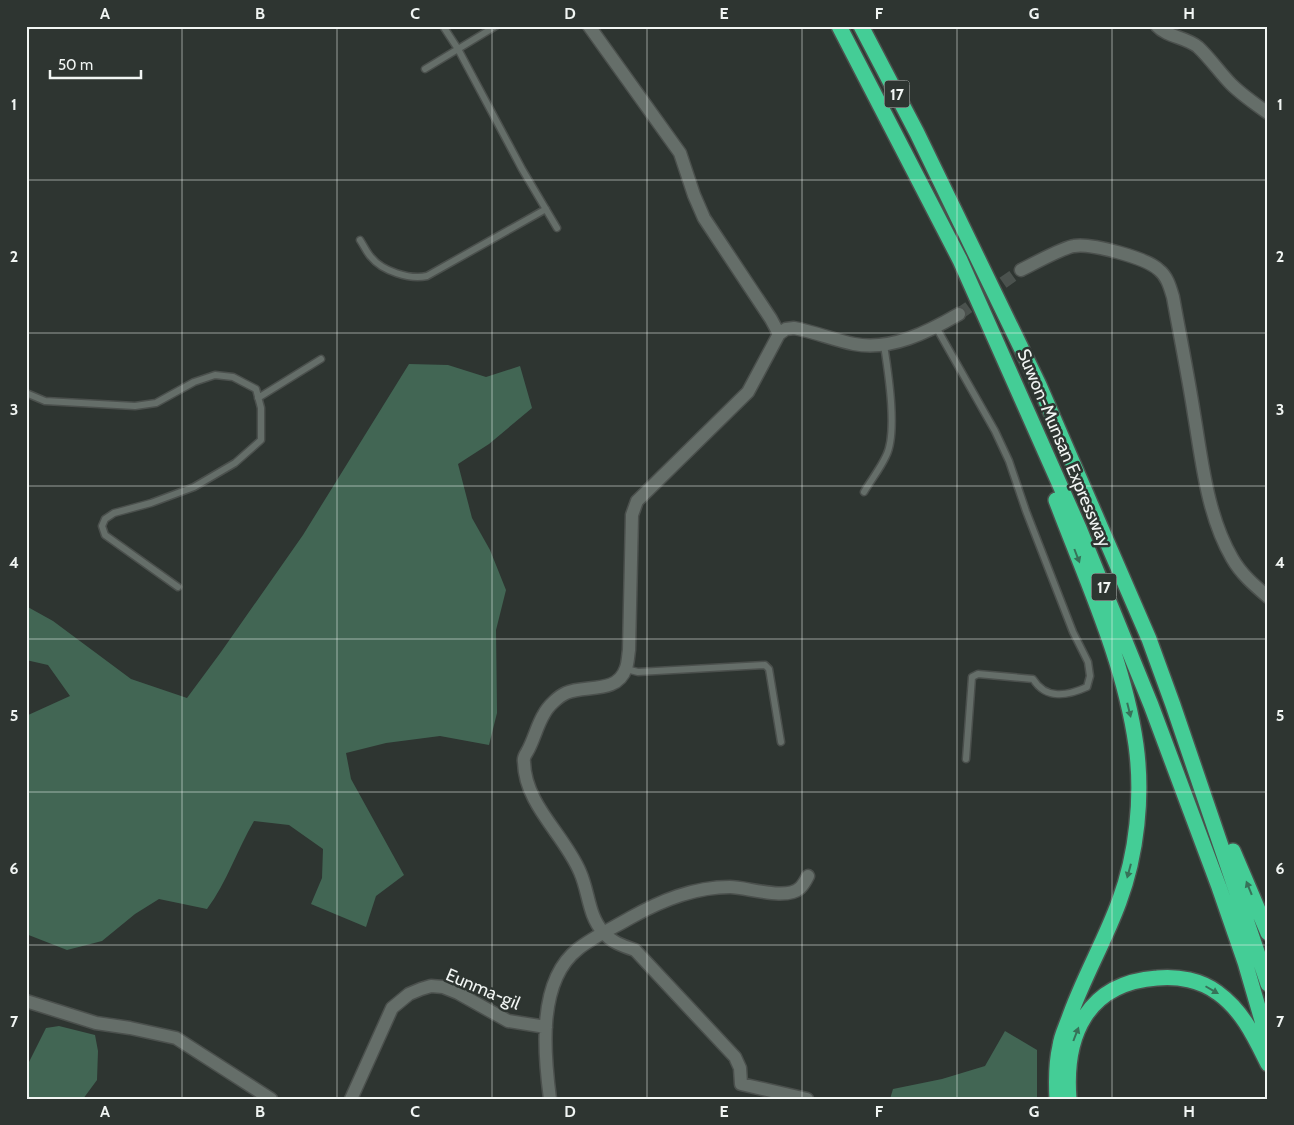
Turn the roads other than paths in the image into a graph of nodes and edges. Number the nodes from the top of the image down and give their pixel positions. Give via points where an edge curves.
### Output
1 (443, 26) edge
2 (496, 26) edge
3 (589, 26) edge
4 (839, 26) edge
5 (861, 26) edge
6 (1157, 26) edge
7 (458, 49) junction
8 (425, 69) dead end
9 (1268, 113) edge
10 (546, 209) junction
11 (557, 228) dead end
12 (360, 240) dead end
13 (1021, 270) tunnel mouth
14 (959, 314) tunnel mouth
15 (936, 326) junction
16 (992, 330) junction
17 (779, 334) junction
18 (884, 345) junction
19 (321, 359) dead end
20 (26, 393) edge
21 (258, 398) junction
22 (864, 492) dead end
23 (178, 587) dead end
24 (1268, 597) edge
25 (626, 669) junction
26 (1174, 705) junction
27 (780, 742) dead end
28 (966, 759) dead end
29 (808, 876) dead end
30 (1268, 932) edge
31 (603, 933) junction
32 (1268, 984) edge
33 (26, 1001) edge
34 (546, 1028) junction
35 (1268, 1041) edge
36 (1268, 1064) edge
37 (254, 1094) edge
38 (271, 1099) edge
39 (351, 1099) edge
40 (550, 1099) edge
41 (807, 1099) edge
42 (1057, 1099) edge
43 (1069, 1099) edge

1 - 7 lane
2 - 7 lane
3 - 17 street via 680,153 704,218
4 - 16 highway, Suwon-Munsan Expressway / 17 via 960,260
5 - 26 highway, Suwon-Munsan Expressway / 17 via 917,133 1039,385 1149,639
6 - 9 street via 1197,46 1231,84
7 - 8 lane
7 - 10 lane
10 - 11 lane
10 - 12 lane via 419,278 402,275 381,265
13 - 24 street via 1072,246 1082,245 1137,258 1161,271 1173,297 1203,467 1221,535 1232,559
14 - 15 street
15 - 18 street
15 - 28 lane via 1009,461 1073,632 1088,662 1090,676 1087,687 1052,695 1039,688 1033,679 978,674 972,677
16 - 35 highway, Suwon-Munsan Expressway / 17 via 1079,528 1151,705 1219,887
16 -> 42 highway via 1106,631 1131,716 1136,747 1138,806 1130,868 1060,1045
17 - 18 street via 794,328 856,344
17 - 25 street via 748,392 637,501 632,515
18 - 22 lane via 891,430 887,455
19 - 21 lane
20 - 21 lane via 45,401 135,406 156,403 194,382 215,375 233,377 256,389
21 - 23 lane via 261,440 235,463 194,486 105,518 104,534
25 - 27 lane via 638,672 765,666 769,669
25 - 31 street via 610,686 566,693 553,703 544,713 523,759 527,785 579,870 593,919
30 -> 26 highway
26 - 32 highway, Suwon-Munsan Expressway / 17
29 - 31 street via 799,889 786,894 730,887 675,896
31 - 34 street via 577,949 563,965 551,991
31 - 41 street via 617,944 635,950 735,1057 741,1084
33 - 37 street via 96,1023 176,1038
34 - 39 street, Eunma-gil via 508,1022 443,987 431,986 409,994 392,1008
34 - 40 street
43 -> 36 highway via 1067,1077 1076,1030 1104,995 1125,983 1144,979 1181,978 1198,982 1218,993 1235,1008 1252,1032
37 - 38 street

